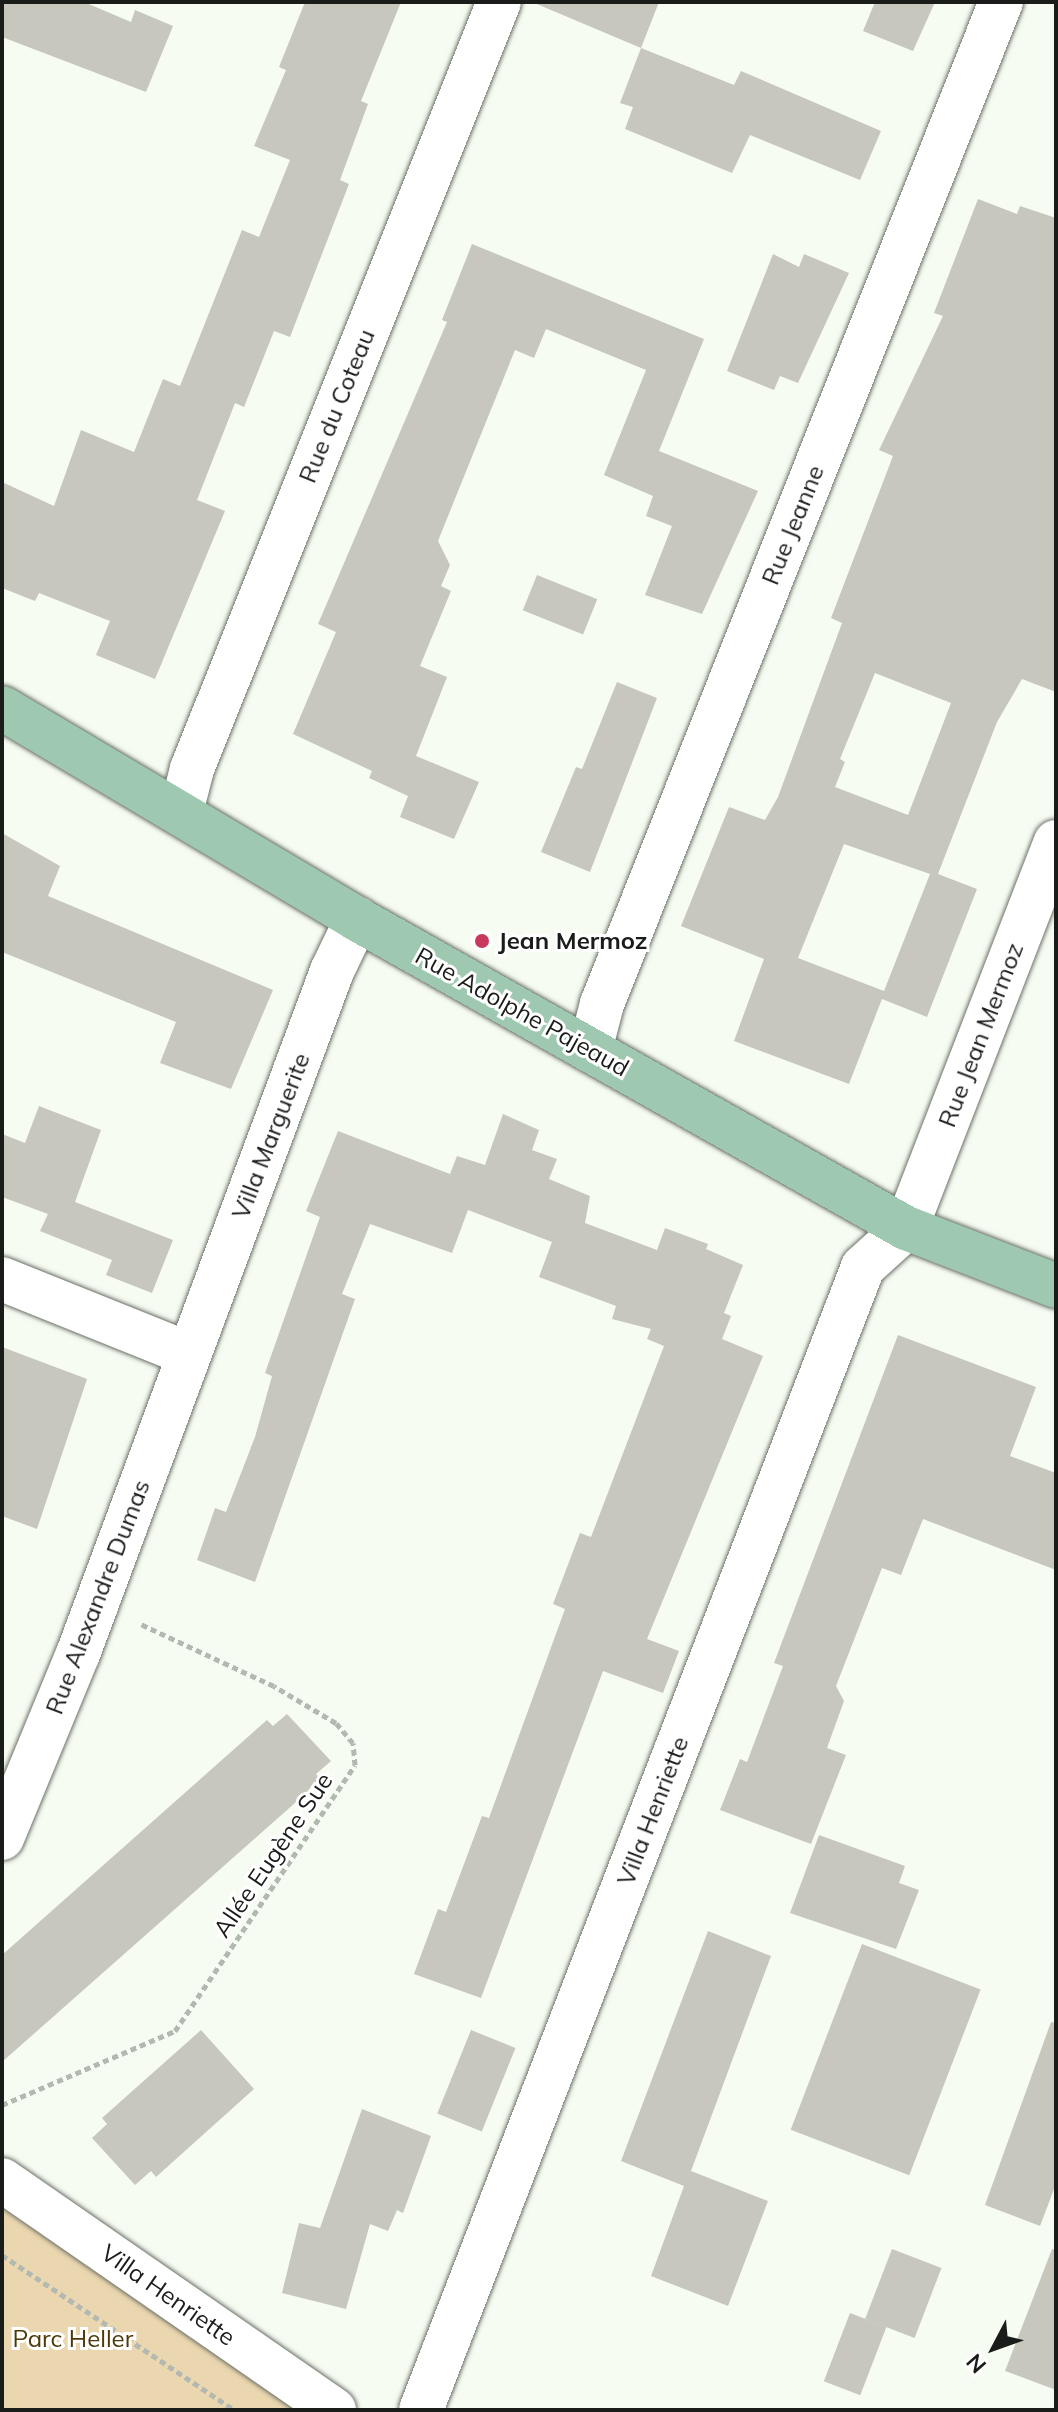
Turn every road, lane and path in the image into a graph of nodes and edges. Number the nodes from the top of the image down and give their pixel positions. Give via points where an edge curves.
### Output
1 (499, 2) edge
2 (1001, 2) edge
3 (2, 708) edge
4 (181, 812) junction
5 (1056, 842) edge
6 (357, 919) junction
7 (590, 1050) junction
8 (906, 1228) junction
9 (2, 1279) edge
10 (1056, 1286) edge
11 (189, 1354) junction
12 (97, 1604) junction
13 (2, 1838) edge
14 (2, 2105) edge
15 (2, 2180) edge
16 (2, 2255) edge
17 (234, 2410) edge
18 (334, 2410) edge
19 (421, 2410) edge

1 - 4 street, Rue du Coteau via 192,769
2 - 7 street, Rue Jeanne via 614,975
3 - 4 main road, Rue Adolphe Pajeaud
4 - 6 main road, Rue Adolphe Pajeaud
5 - 8 street, Rue Jean Mermoz
6 - 7 main road, Rue Adolphe Pajeaud
6 - 11 street, Villa Marguerite via 332,971
7 - 8 main road, Rue Adolphe Pajeaud
8 - 10 main road, Rue Adolphe Pajeaud
8 - 19 street, Villa Henriette via 863,1267
9 - 11 street
11 - 12 street, Rue Alexandre Dumas
12 - 13 street, Rue Alexandre Dumas
12 - 14 path, Allée Eugène Sue via 274,1686 336,1723 353,1743 355,1765 175,2031
15 - 18 street, Villa Henriette
16 - 17 path

